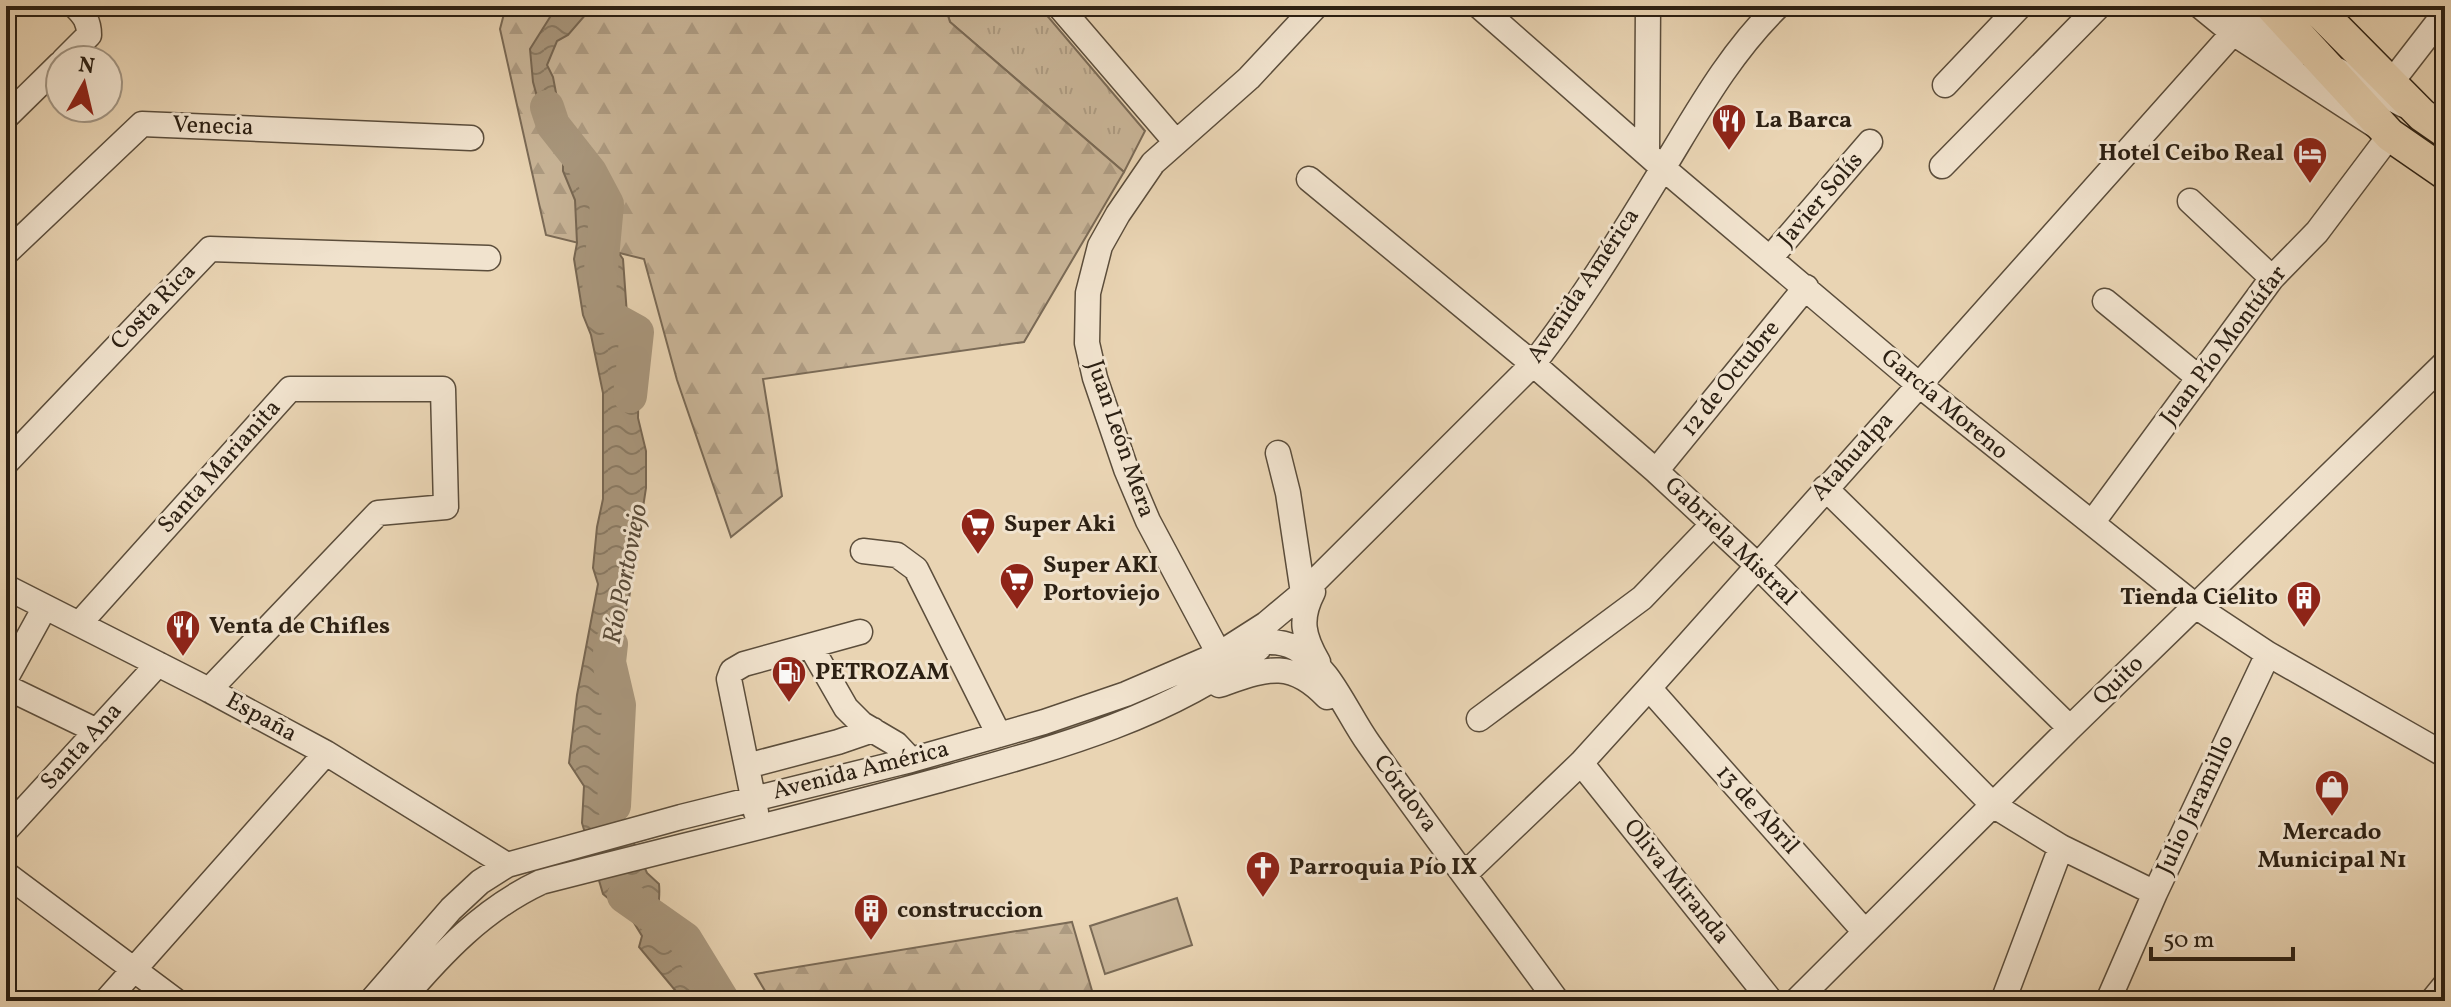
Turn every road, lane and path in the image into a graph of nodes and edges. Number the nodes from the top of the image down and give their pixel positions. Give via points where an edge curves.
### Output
1 (75, 6) edge
2 (1059, 6) edge
3 (1316, 6) edge
4 (1648, 6) edge
5 (1778, 6) edge
6 (2020, 6) edge
7 (2099, 6) edge
8 (2200, 6) edge
9 (2224, 6) edge
10 (2271, 6) edge
11 (2314, 6) edge
12 (1484, 7) edge
13 (2445, 13) edge
14 (2233, 33) junction
15 (80, 44) edge
16 (2324, 63) junction
17 (44, 77) edge
18 (2390, 84) junction
19 (1945, 85) dead end
20 (10, 106) edge
21 (2434, 123) edge
22 (2390, 135) junction
23 (471, 138) dead end
24 (1175, 141) junction
25 (1870, 142) dead end
26 (1655, 160) junction
27 (1942, 166) dead end
28 (2445, 173) edge
29 (1309, 179) dead end
30 (2190, 201) dead end
31 (6, 253) edge
32 (1771, 257) junction
33 (488, 258) dead end
34 (2272, 278) junction
35 (1806, 287) junction
36 (2105, 301) dead end
37 (2445, 363) edge
38 (1533, 364) junction
39 (2199, 378) junction
40 (1918, 384) junction
41 (1278, 453) dead end
42 (6, 463) edge
43 (1656, 471) junction
44 (1825, 488) junction
45 (2092, 523) junction
46 (1713, 524) junction
47 (863, 551) dead end
48 (1757, 565) junction
49 (6, 587) edge
50 (1308, 592) junction
51 (45, 607) junction
52 (2197, 607) junction
53 (79, 624) junction
54 (860, 632) dead end
55 (1267, 642) junction
56 (811, 647) junction
57 (1219, 654) junction
58 (2268, 654) junction
59 (158, 664) junction
60 (6, 678) edge
61 (6, 687) edge
62 (1649, 688) junction
63 (209, 690) junction
64 (1335, 692) junction
65 (1168, 703) junction
66 (1479, 719) dead end
67 (2070, 728) junction
68 (873, 730) junction
69 (97, 731) junction
70 (999, 735) junction
71 (1367, 742) junction
72 (326, 753) junction
73 (2445, 755) edge
74 (911, 760) junction
75 (1581, 763) junction
76 (747, 766) junction
77 (753, 799) junction
78 (1993, 805) junction
79 (758, 826) junction
80 (6, 830) edge
81 (2061, 847) junction
82 (517, 861) junction
83 (6, 874) edge
84 (1465, 874) junction
85 (2155, 893) junction
86 (1865, 932) junction
87 (134, 969) junction
88 (2445, 985) edge
89 (106, 1001) edge
90 (176, 1001) edge
91 (371, 1001) edge
92 (401, 1001) edge
93 (1557, 1001) edge
94 (1771, 1001) edge
95 (1796, 1001) edge
96 (2003, 1001) edge
97 (2108, 1001) edge
98 (2432, 1001) edge

1 - 15 street via 89,26 89,35
2 - 24 street
3 - 24 street, Juan León Mera via 1249,78
4 - 26 street
5 - 26 street, Avenida América
6 - 19 street
7 - 27 street
8 - 14 street
9 - 16 street
10 - 16 main road
11 - 18 main road
12 - 26 street, García Moreno
13 - 18 street
14 - 22 street
14 - 40 street, Atahualpa
16 - 21 street
16 - 22 main road
17 - 20 street
18 - 21 main road
22 - 28 main road
22 - 34 street, Juan Pío Montúfar via 2317,232
23 - 31 street, Venecia via 142,124
24 - 57 street, Juan León Mera via 1137,185 1100,246 1088,293 1087,343 1133,487
25 - 32 street, Javier Solís
26 - 32 street, García Moreno
26 - 38 street, Avenida América via 1558,331
29 - 38 street, Gabriela Mistral
30 - 34 street
32 - 35 street, García Moreno
33 - 42 street, Costa Rica via 210,249
34 - 39 street, Juan Pío Montúfar
35 - 40 street, García Moreno
35 - 43 street, 12 de Octubre
36 - 39 street
37 - 52 street, Quito
38 - 43 street, Gabriela Mistral
38 - 50 street, Avenida América
39 - 45 street, Juan Pío Montúfar
40 - 44 street, Atahualpa
40 - 45 street, García Moreno
41 - 50 street
43 - 46 street, Gabriela Mistral
44 - 48 street, Atahualpa
44 - 67 street
45 - 52 street, García Moreno
46 - 48 street, Gabriela Mistral
46 - 66 street via 1642,598
47 - 70 street via 897,555 916,569
48 - 62 street, Atahualpa
48 - 78 street, Gabriela Mistral
49 - 51 street, España
50 - 55 street, Avenida América
50 - 57 street, Avenida América
50 - 64 street via 1304,635
51 - 53 street, España
51 - 60 street
52 - 58 street, García Moreno
52 - 67 street, Quito
53 - 59 street, España
53 - 63 street, Santa Marianita via 290,389 443,389 446,507 378,513
54 - 56 street
55 - 57 street
55 - 64 street, Córdova via 1302,651
55 - 65 street, Avenida América via 1218,677
56 - 68 street via 846,708
56 - 76 street via 732,671 729,679
57 - 70 street, Avenida América via 1126,694
58 - 73 street, García Moreno
58 - 85 street, Julio Jaramillo
59 - 63 street, España
59 - 69 street, Santa Ana
61 - 69 street
62 - 75 street, Atahualpa
62 - 86 street, 13 de Abril
63 - 72 street, España
64 - 71 street, Córdova
65 - 71 street, Córdova via 1266,671 1293,671 1319,688
65 - 79 street, Avenida América via 1060,745
67 - 78 street, Quito
68 - 74 street
68 - 76 street
69 - 80 street, Santa Ana
70 - 74 street, Avenida América
71 - 84 street, Córdova
72 - 82 street, España
72 - 87 street
74 - 77 street, Avenida América
75 - 84 street, Atahualpa
75 - 94 street, Oliva Miranda
76 - 77 street
77 - 79 street
77 - 82 street, Avenida América
78 - 81 street, Gabriela Mistral
78 - 86 street, Quito
79 - 92 street, Avenida América via 541,882 481,919
81 - 85 street, Gabriela Mistral
81 - 96 street
82 - 91 street, Avenida América via 465,894
83 - 87 street
84 - 93 street, Córdova
85 - 97 street, Julio Jaramillo
86 - 95 street, Quito
87 - 89 street
87 - 90 street
88 - 98 street

